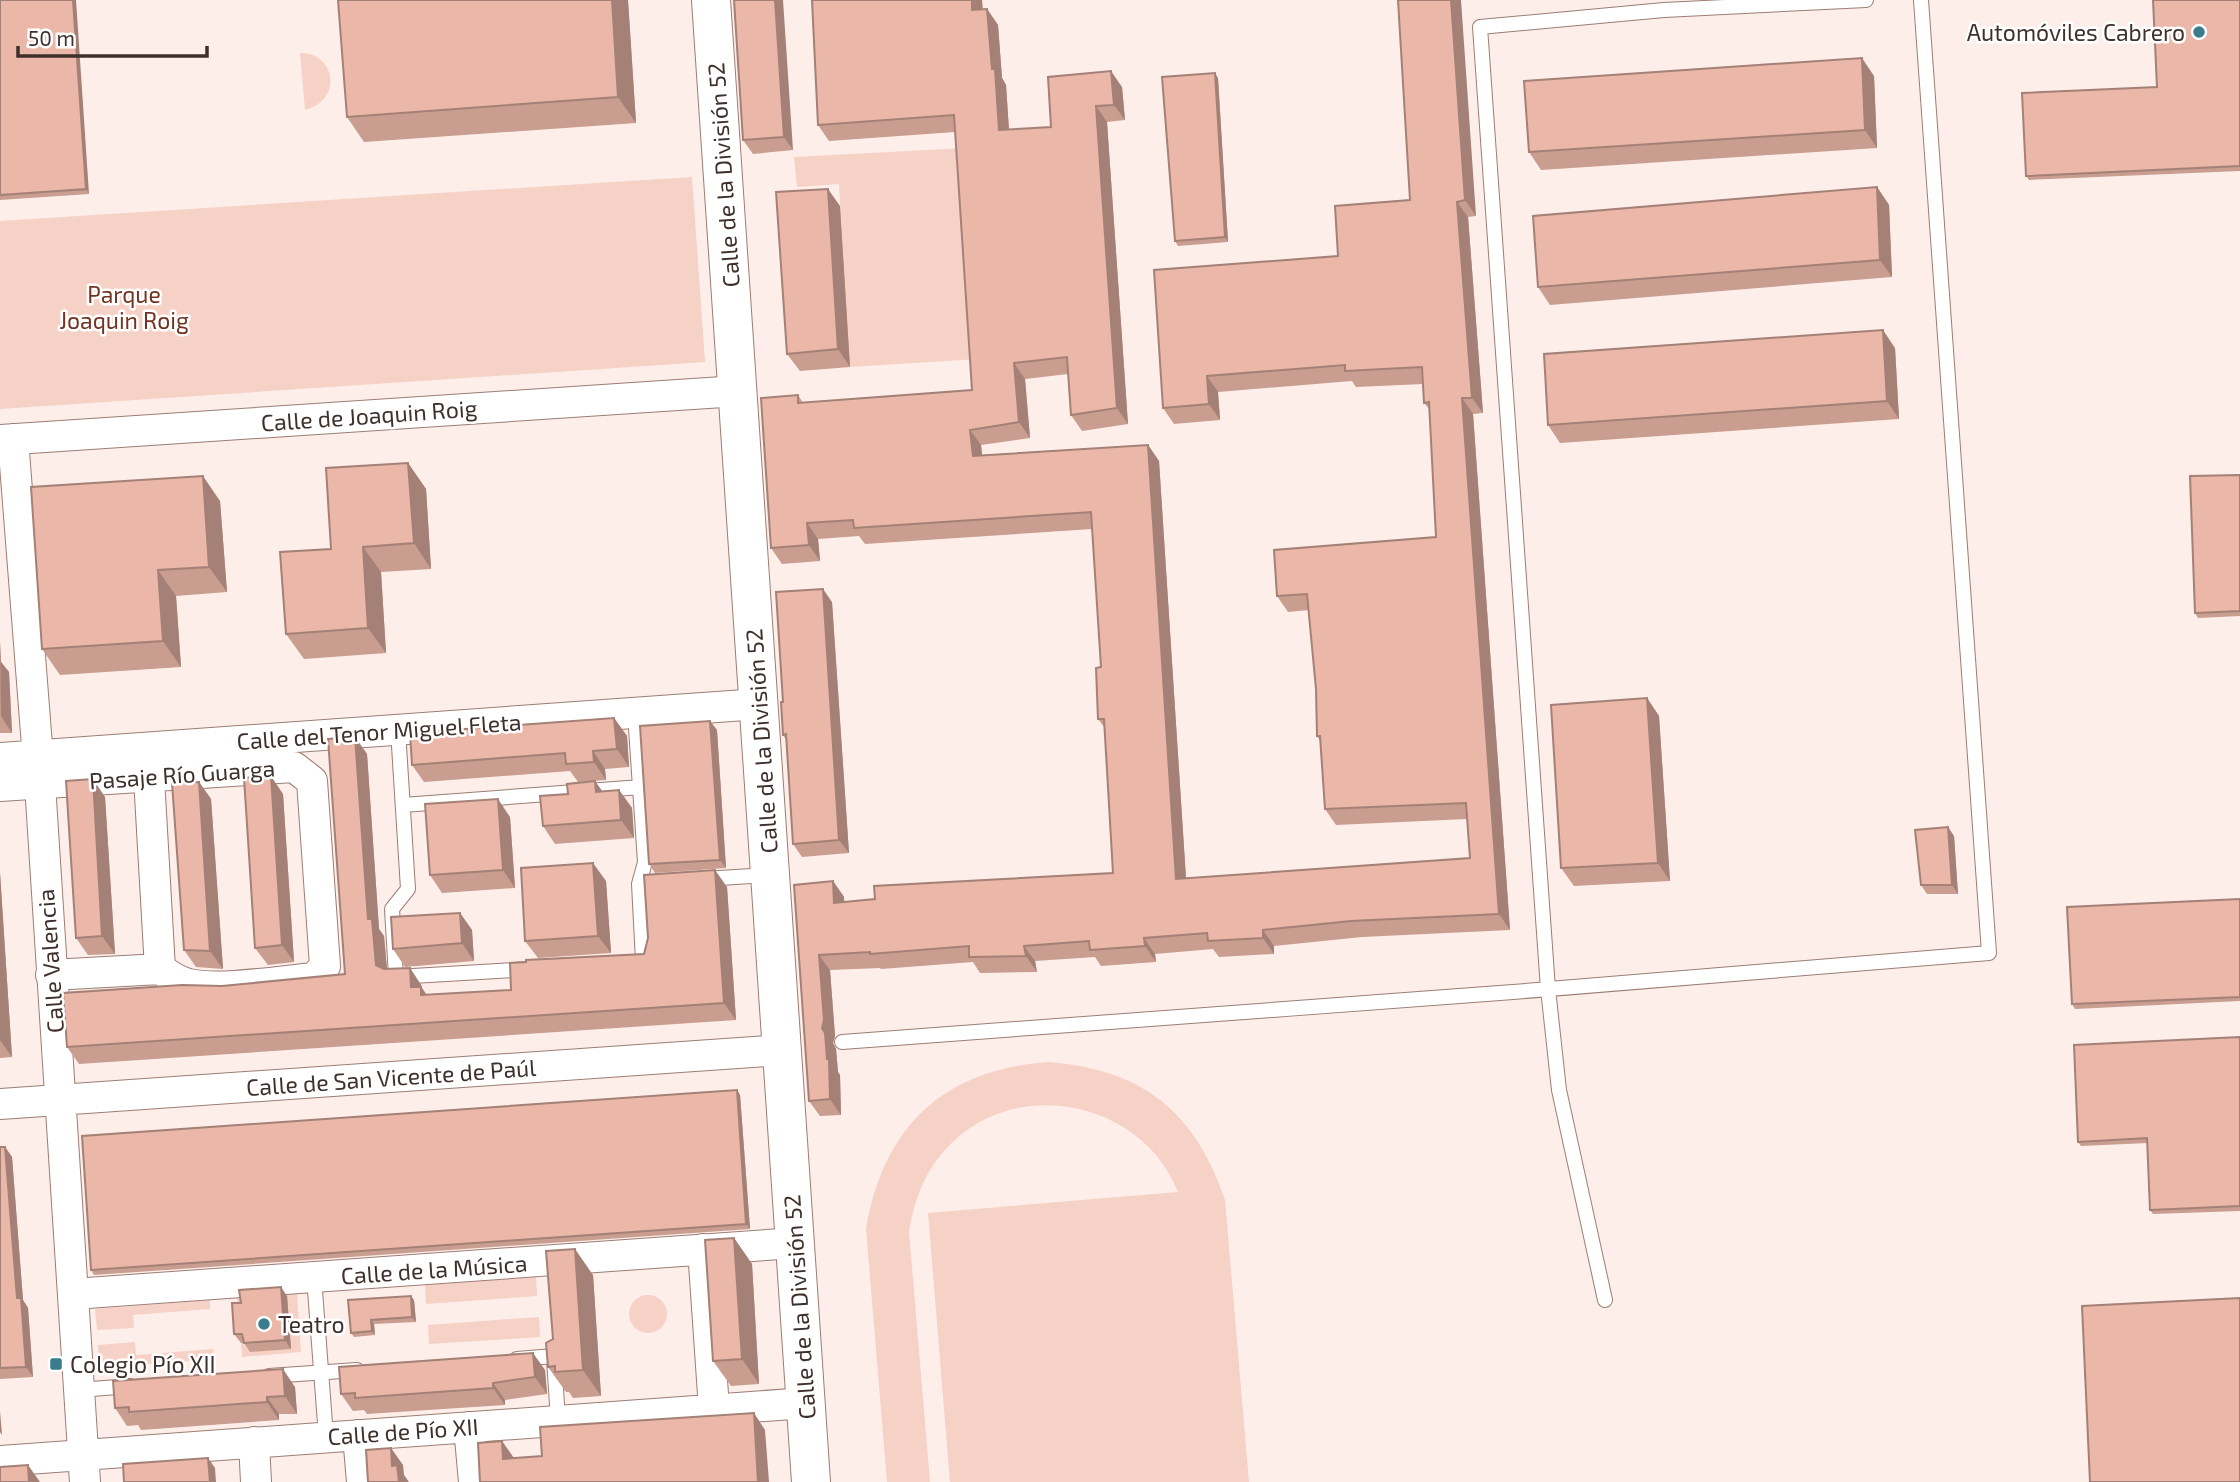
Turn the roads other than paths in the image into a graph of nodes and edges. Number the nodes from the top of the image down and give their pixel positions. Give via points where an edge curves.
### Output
1 (711, 0) edge
2 (1866, 0) edge
3 (1921, 0) edge
4 (1664, 5) edge
5 (738, 391) junction
6 (6, 440) edge
7 (759, 704) junction
8 (635, 713) junction
9 (398, 730) junction
10 (0, 758) edge
11 (39, 770) junction
12 (149, 778) junction
13 (0, 786) edge
14 (641, 787) junction
15 (403, 805) junction
16 (770, 875) junction
17 (692, 880) edge
18 (616, 963) edge
19 (547, 967) edge
20 (160, 969) junction
21 (51, 975) junction
22 (1548, 989) junction
23 (842, 1042) dead end
24 (782, 1050) junction
25 (60, 1101) junction
26 (0, 1104) edge
27 (795, 1243) junction
28 (703, 1249) junction
29 (314, 1277) junction
30 (73, 1294) junction
31 (1605, 1300) dead end
32 (499, 1360) edge
33 (376, 1368) edge
34 (321, 1372) junction
35 (254, 1377) edge
36 (146, 1385) edge
37 (79, 1390) junction
38 (806, 1403) junction
39 (714, 1409) junction
40 (558, 1420) junction
41 (469, 1427) junction
42 (358, 1435) junction
43 (326, 1437) junction
44 (254, 1442) junction
45 (0, 1461) edge
46 (84, 1468) edge
47 (257, 1482) edge
48 (362, 1482) edge
49 (474, 1482) edge
50 (811, 1482) edge

1 - 5 main road, Calle de la División 52
2 - 4 lane
3 - 22 lane via 1989,953
4 - 22 lane via 1480,27
5 - 6 street, Calle de Joaquin Roig
5 - 7 main road, Calle de la División 52
6 - 11 street, Calle Valencia
7 - 8 street, Calle del Tenor Miguel Fleta
7 - 16 main road, Calle de la División 52
8 - 9 street, Calle del Tenor Miguel Fleta
8 - 14 lane
9 - 11 street, Calle del Tenor Miguel Fleta
9 - 15 lane
10 - 11 street, Calle del Tenor Miguel Fleta
11 - 12 street, Pasaje Río Guarga
11 - 13 street
11 - 21 street, Calle Valencia
12 - 20 street
12 - 20 street, Pasaje Río Guarga via 294,767 312,781 325,966 314,978 209,986 187,984
14 - 15 lane
14 - 18 lane via 646,883 643,961
15 - 19 lane via 408,890 392,909 396,977
16 - 17 lane
16 - 24 main road, Calle de la División 52
20 - 21 street, Pasaje Río Guarga
21 - 25 street, Calle Valencia
22 - 23 lane
22 - 31 lane via 1559,1090
24 - 25 street, Calle de San Vicente de Paúl
24 - 27 main road, Calle de la División 52
25 - 26 street, Calle de San Vicente de Paúl
25 - 30 street, Calle Valencia
27 - 28 street, Calle de la Música
27 - 38 main road, Calle de la División 52
28 - 29 street, Calle de la Música
28 - 39 street
29 - 30 street, Calle de la Música
29 - 34 lane
30 - 37 street, Calle Valencia
32 - 40 lane via 554,1349
33 - 34 lane
34 - 35 lane
34 - 43 lane
36 - 37 lane
37 - 46 street, Calle Valencia
38 - 39 street, Calle de Pío XII
38 - 50 main road, Calle de la División 52
39 - 40 street, Calle de Pío XII
40 - 41 street, Calle de Pío XII
41 - 42 street, Calle de Pío XII
41 - 49 street
42 - 43 street, Calle de Pío XII
42 - 48 street
43 - 44 street, Calle de Pío XII
44 - 46 street, Calle de Pío XII
44 - 47 street
45 - 46 street, Calle de Pío XII

